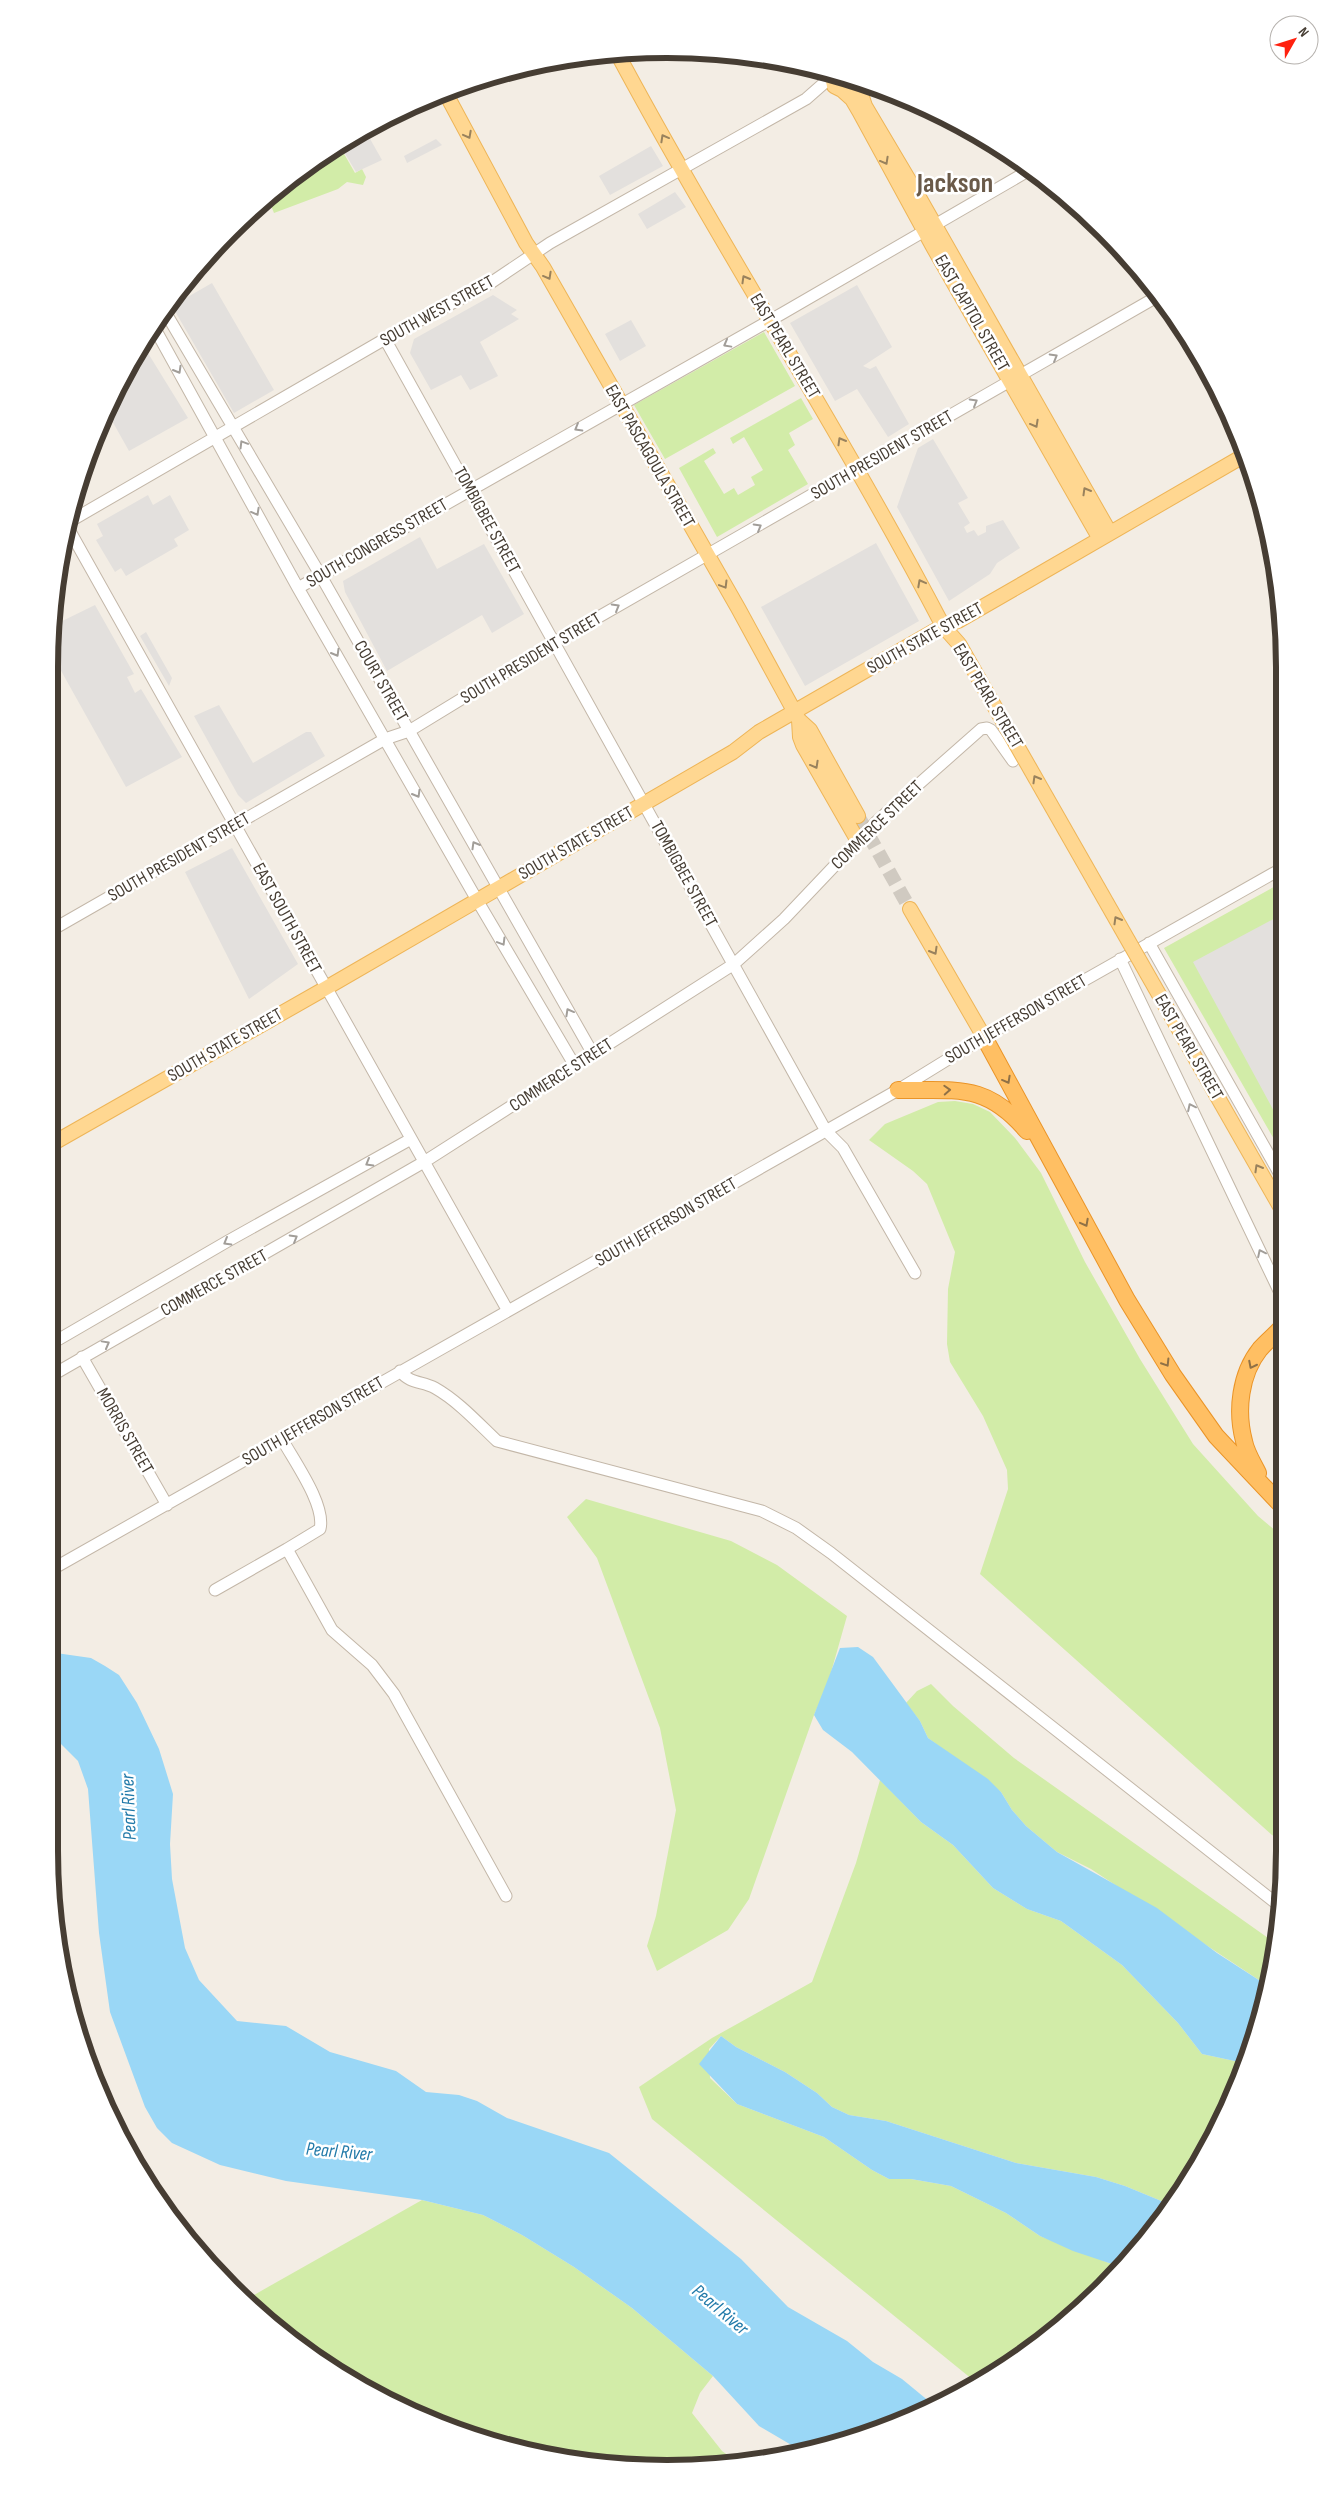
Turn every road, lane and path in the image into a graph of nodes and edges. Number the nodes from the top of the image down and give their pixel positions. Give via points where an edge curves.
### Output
1 (621, 60) edge
2 (826, 78) edge
3 (833, 80) edge
4 (853, 87) edge
5 (859, 89) edge
6 (840, 90) junction
7 (449, 98) edge
8 (806, 99) junction
9 (682, 169) junction
10 (1024, 173) edge
11 (930, 228) junction
12 (534, 254) junction
13 (1153, 299) edge
14 (168, 317) edge
15 (770, 321) junction
16 (157, 333) edge
17 (385, 339) junction
18 (1016, 379) junction
19 (620, 404) junction
20 (233, 427) junction
21 (214, 438) junction
22 (1239, 458) edge
23 (857, 469) junction
24 (470, 489) junction
25 (76, 519) edge
26 (72, 534) edge
27 (1105, 536) junction
28 (707, 556) junction
29 (321, 576) junction
30 (298, 588) junction
31 (943, 626) junction
32 (555, 642) junction
33 (797, 716) junction
34 (409, 731) junction
35 (385, 739) junction
36 (1012, 761) dead end
37 (645, 803) junction
38 (858, 816) tunnel mouth
39 (235, 825) junction
40 (858, 842) junction
41 (1276, 873) edge
42 (499, 887) junction
43 (477, 900) junction
44 (910, 909) tunnel mouth
45 (58, 926) edge
46 (1149, 943) junction
47 (1120, 960) junction
48 (734, 964) junction
49 (326, 988) junction
50 (984, 1037) junction
51 (593, 1054) junction
52 (575, 1066) junction
53 (898, 1090) junction
54 (826, 1131) junction
55 (411, 1138) junction
56 (58, 1140) edge
57 (1047, 1153) junction
58 (424, 1162) junction
59 (1276, 1167) edge
60 (1276, 1199) edge
61 (915, 1274) dead end
62 (1276, 1285) edge
63 (508, 1311) junction
64 (1276, 1333) edge
65 (58, 1340) edge
66 (82, 1357) junction
67 (58, 1372) edge
68 (400, 1372) junction
69 (282, 1439) junction
70 (1264, 1488) junction
71 (1276, 1500) edge
72 (167, 1505) junction
73 (287, 1549) junction
74 (58, 1567) edge
75 (215, 1590) dead end
76 (506, 1896) dead end
77 (1274, 1901) edge

9 -> 1 main road, EAST PEARL STREET
2 - 8 street, SOUTH WEST STREET
3 - 6 main road, EAST CAPITOL STREET
4 - 6 main road
5 - 11 main road, EAST CAPITOL STREET via 865,106
6 - 8 street, SOUTH WEST STREET
6 -> 11 main road, EAST CAPITOL STREET via 852,99
7 -> 12 main road, EAST PASCAGOULA STREET
8 - 9 street, SOUTH WEST STREET
9 - 12 street, SOUTH WEST STREET
15 -> 9 main road, EAST PEARL STREET
10 - 11 street, SOUTH CONGRESS STREET
11 - 15 street, SOUTH CONGRESS STREET
11 - 18 main road, EAST CAPITOL STREET
12 - 17 street, SOUTH WEST STREET via 492,282
12 -> 19 main road, EAST PASCAGOULA STREET
18 -> 13 street, SOUTH PRESIDENT STREET
14 - 20 street, COURT STREET
15 -> 19 street, SOUTH CONGRESS STREET
23 -> 15 main road, EAST PEARL STREET
16 -> 21 street, COURT STREET
17 - 20 street, SOUTH WEST STREET
17 - 24 street, TOMBIGBEE STREET
23 -> 18 street, SOUTH PRESIDENT STREET
18 - 27 main road, EAST CAPITOL STREET
19 -> 24 street, SOUTH CONGRESS STREET
19 - 28 main road, EAST PASCAGOULA STREET
20 - 21 street, SOUTH WEST STREET
29 -> 20 street, COURT STREET
21 - 25 street, SOUTH WEST STREET
21 -> 30 street, COURT STREET
22 - 27 main road, SOUTH STATE STREET
28 -> 23 street, SOUTH PRESIDENT STREET
31 -> 23 main road, EAST PEARL STREET
24 - 29 street, SOUTH CONGRESS STREET
24 - 32 street, TOMBIGBEE STREET
26 - 39 street, EAST SOUTH STREET
27 - 31 main road, SOUTH STATE STREET
32 -> 28 street, SOUTH PRESIDENT STREET
28 -> 33 main road, EAST PASCAGOULA STREET
29 - 30 street, SOUTH CONGRESS STREET
29 - 34 street, COURT STREET
30 -> 35 street, COURT STREET
31 - 33 main road, SOUTH STATE STREET
60 -> 31 main road, EAST PEARL STREET, bridge via 959,644
32 - 34 street, SOUTH PRESIDENT STREET
32 - 37 street, TOMBIGBEE STREET
33 - 37 main road, SOUTH STATE STREET via 759,732 733,752
33 - 38 main road, EAST PASCAGOULA STREET via 810,730
33 -> 40 main road via 800,737
34 - 35 street, SOUTH PRESIDENT STREET
42 -> 34 street, COURT STREET
35 - 39 street, SOUTH PRESIDENT STREET
35 -> 43 street, COURT STREET
36 - 40 street, COMMERCE STREET via 991,730 981,729 877,821
37 - 42 main road, SOUTH STATE STREET
37 - 48 street, TOMBIGBEE STREET
39 - 45 street, SOUTH PRESIDENT STREET
39 - 49 street, EAST SOUTH STREET
40 - 48 street, COMMERCE STREET via 784,920
41 - 46 street, SOUTH JEFFERSON STREET
42 - 43 main road, SOUTH STATE STREET
51 -> 42 street, COURT STREET
43 - 49 main road, SOUTH STATE STREET
43 -> 52 street, COURT STREET
44 -> 50 main road
46 - 47 street, SOUTH JEFFERSON STREET
46 - 59 street
47 - 50 street, SOUTH JEFFERSON STREET
62 -> 47 street
48 - 51 street, COMMERCE STREET
48 - 54 street, TOMBIGBEE STREET
49 - 55 street, EAST SOUTH STREET
49 - 56 main road, SOUTH STATE STREET
50 - 53 street, SOUTH JEFFERSON STREET
50 -> 57 highway
51 - 52 street, COMMERCE STREET
52 - 58 street, COMMERCE STREET
53 - 54 street, SOUTH JEFFERSON STREET
53 -> 57 highway via 961,1090 988,1097 1012,1113
54 - 61 street, TOMBIGBEE STREET via 843,1148
54 - 63 street, SOUTH JEFFERSON STREET
55 - 58 street, EAST SOUTH STREET
55 -> 65 street, COMMERCE STREET
57 -> 70 highway via 1127,1300 1173,1375 1216,1436
58 - 63 street, EAST SOUTH STREET
66 -> 58 street, COMMERCE STREET
63 - 68 street, SOUTH JEFFERSON STREET
64 -> 70 highway via 1260,1350 1240,1397 1244,1443
66 - 67 street, COMMERCE STREET
66 - 72 street, MORRIS STREET
68 - 69 street, SOUTH JEFFERSON STREET
68 - 77 street via 411,1381 434,1387 497,1441 762,1512 796,1528
69 - 72 street, SOUTH JEFFERSON STREET
69 - 73 street via 318,1505 322,1522 320,1529
70 - 71 highway
72 - 74 street, SOUTH JEFFERSON STREET
73 - 75 street
73 - 76 street via 332,1630 372,1666 394,1694

